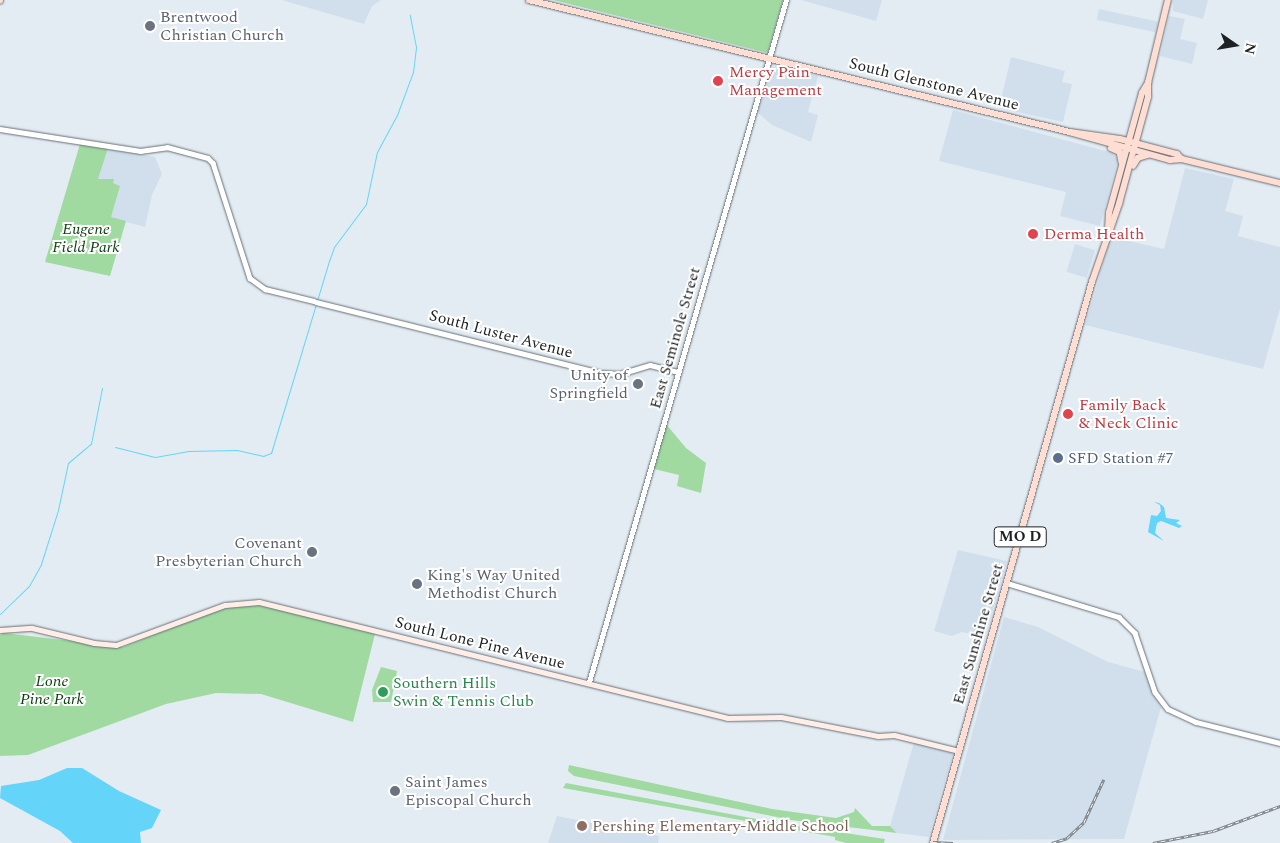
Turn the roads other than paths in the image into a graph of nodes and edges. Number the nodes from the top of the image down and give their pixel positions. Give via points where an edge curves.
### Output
1 (529, 0) edge
2 (786, 0) edge
3 (1168, 0) edge
4 (770, 58) junction
5 (1148, 83) junction
6 (1142, 93) junction
7 (1140, 127) junction
8 (0, 129) edge
9 (1070, 132) junction
10 (1086, 138) junction
11 (1112, 138) junction
12 (1133, 143) junction
13 (1127, 149) junction
14 (1134, 150) junction
15 (1173, 153) junction
16 (1153, 155) junction
17 (1182, 159) junction
18 (1122, 168) junction
19 (1280, 183) edge
20 (1119, 204) junction
21 (1108, 231) junction
22 (678, 372) junction
23 (1007, 583) junction
24 (0, 630) edge
25 (588, 682) junction
26 (1280, 743) edge
27 (959, 751) junction
28 (933, 843) edge

1 - 4 main road, South Glenstone Avenue
2 - 4 street, East Seminole Street
3 - 5 main road, East Sunshine Street
4 - 9 main road, South Glenstone Avenue
4 - 22 street, East Seminole Street
5 - 6 main road, East Sunshine Street
5 - 7 main road, East Sunshine Street via 1148,97
6 - 11 main road via 1128,132
6 - 12 main road, East Sunshine Street
7 - 12 main road, East Sunshine Street
7 - 15 main road via 1146,143
8 - 22 street, South Luster Avenue via 140,151 166,147 208,158 213,163 250,278 257,286 601,374 620,374 650,365
9 - 10 main road, South Glenstone Avenue
9 - 11 main road, South Glenstone Avenue
10 - 13 main road, South Glenstone Avenue
10 - 18 main road via 1120,152
11 - 12 main road, South Glenstone Avenue
12 - 13 main road, East Sunshine Street
12 - 14 main road, East Sunshine Street
12 - 15 main road, South Glenstone Avenue
13 - 14 main road, South Glenstone Avenue
13 - 18 main road, East Sunshine Street / MO D
14 - 16 main road, South Glenstone Avenue
14 - 20 main road, East Sunshine Street / MO D
15 - 17 main road, South Glenstone Avenue
16 - 17 main road, South Glenstone Avenue
16 - 20 main road via 1143,155 1135,160
17 - 19 main road, South Glenstone Avenue
18 - 21 main road, East Sunshine Street / MO D
20 - 21 main road, East Sunshine Street / MO D
21 - 23 main road, East Sunshine Street / MO D
22 - 25 street, East Seminole Street
23 - 26 street via 1119,617 1135,633 1155,692 1168,709 1196,722
23 - 27 main road, East Sunshine Street / MO D
24 - 25 main road, South Lone Pine Avenue via 32,628 94,644 116,645 225,605 254,601
25 - 27 main road, South Lone Pine Avenue via 727,718 782,717 878,736 894,735
27 - 28 main road, East Sunshine Street / MO D

